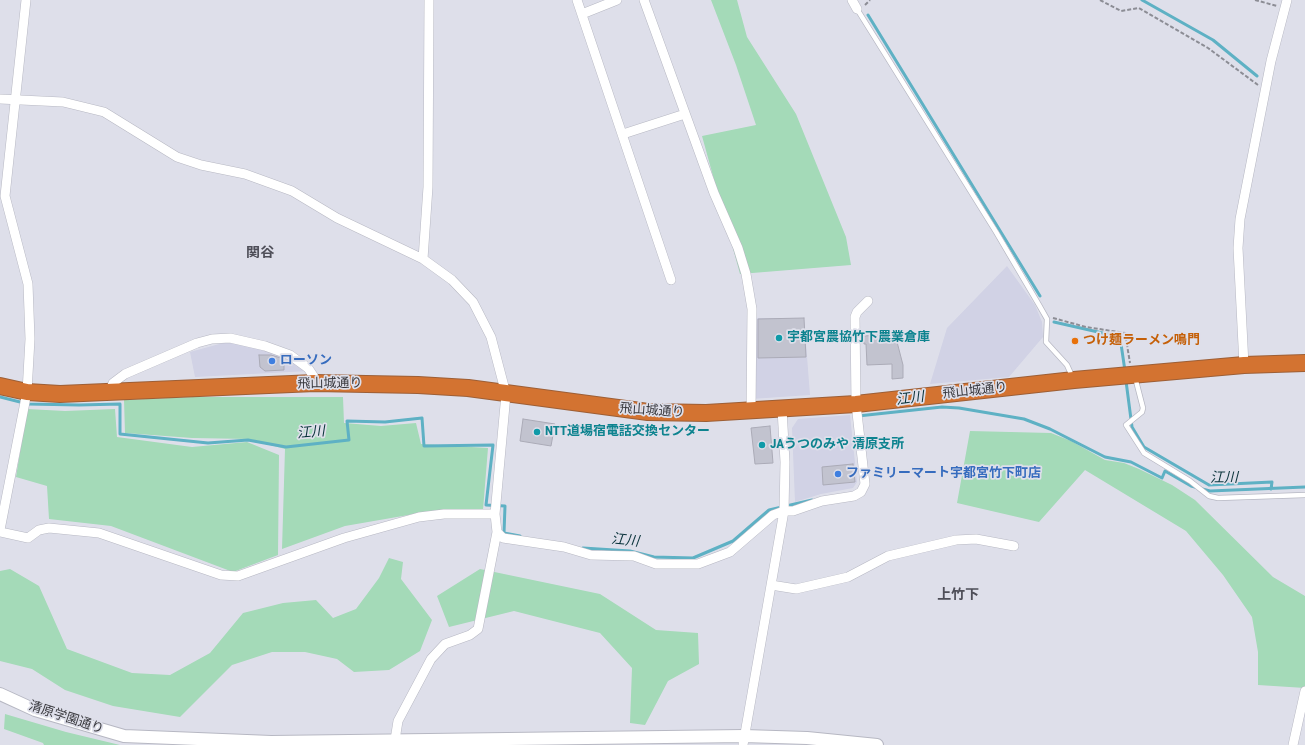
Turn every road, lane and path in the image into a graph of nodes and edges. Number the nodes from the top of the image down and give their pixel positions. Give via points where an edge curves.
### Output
1 (26, 0) edge
2 (429, 0) edge
3 (577, 0) edge
4 (617, 0) edge
5 (644, 0) edge
6 (852, 0) edge
7 (1100, 0) edge
8 (1255, 0) edge
9 (1286, 3) edge
10 (857, 9) joint
11 (582, 14) junction
12 (1266, 88) junction
13 (0, 99) edge
14 (15, 100) junction
15 (685, 114) junction
16 (623, 134) junction
17 (423, 259) junction
18 (671, 280) dead end
19 (868, 301) dead end
20 (1047, 319) junction
21 (1305, 363) edge
22 (1244, 365) junction
23 (1134, 375) junction
24 (1074, 380) junction
25 (315, 383) junction
26 (0, 386) edge
27 (27, 392) junction
28 (109, 392) junction
29 (506, 394) junction
30 (856, 404) junction
31 (782, 409) junction
32 (751, 411) junction
33 (1305, 495) edge
34 (784, 511) junction
35 (495, 514) junction
36 (0, 531) edge
37 (497, 532) junction
38 (1014, 546) dead end
39 (771, 585) junction
40 (1305, 691) edge
41 (0, 694) edge
42 (395, 740) junction
43 (744, 741) edge
44 (482, 742) edge
45 (877, 745) edge
46 (1293, 745) edge

1 - 14 street
2 - 17 street via 428,187
3 - 11 street
4 - 11 street
5 - 15 street
6 - 10 street
7 - 12 path via 1121,11 1139,8 1208,48
8 - 9 path
9 - 12 street
10 - 20 lane
11 - 16 street
12 - 22 street via 1240,219 1238,248
13 - 14 street
14 - 17 street via 63,102 104,112 177,157 245,174 292,191 337,218
14 - 27 street via 6,196 28,284 30,339
15 - 16 street
15 - 32 street via 746,274 752,309
16 - 18 street
17 - 29 street via 452,280 473,302 491,337
19 - 30 street via 855,317
20 - 23 path via 1051,317 1086,327 1125,333
20 - 24 lane via 1046,342 1067,365
21 - 22 highway, 飛山城通り
22 - 23 highway, 飛山城通り
23 - 24 highway, 飛山城通り
23 - 33 lane via 1144,408 1126,425 1144,453 1190,481 1209,496 1218,498
24 - 30 highway, 飛山城通り
25 - 28 highway, 飛山城通り
25 - 28 street via 308,368 290,355 266,346 224,339 197,343 126,374 114,383
25 - 29 highway, 飛山城通り via 418,385 468,388
26 - 27 highway, 飛山城通り
27 - 28 highway, 飛山城通り
27 - 36 street
29 - 32 highway, 飛山城通り via 648,412 677,414
29 - 35 street
30 - 31 highway, 飛山城通り
30 - 34 street via 865,484 861,492 854,496
31 - 32 highway, 飛山城通り
31 - 34 street
34 - 37 street via 773,515 730,552 698,564 656,564 634,556 591,555 564,547 503,538
34 - 39 street
35 - 36 street via 444,514 419,517 344,538 238,576 221,575 99,533 49,528 39,530 28,538
35 - 37 street
37 - 42 street via 478,629 470,635 445,644 431,660 398,721
38 - 39 street via 976,538 956,540 888,556 848,576 796,590
39 - 43 street
40 - 46 street
41 - 42 street, 清原学園通り via 35,710 124,736 270,742
42 - 44 street, 清原学園通り
43 - 44 street, 清原学園通り
43 - 45 street, 清原学園通り via 807,738

